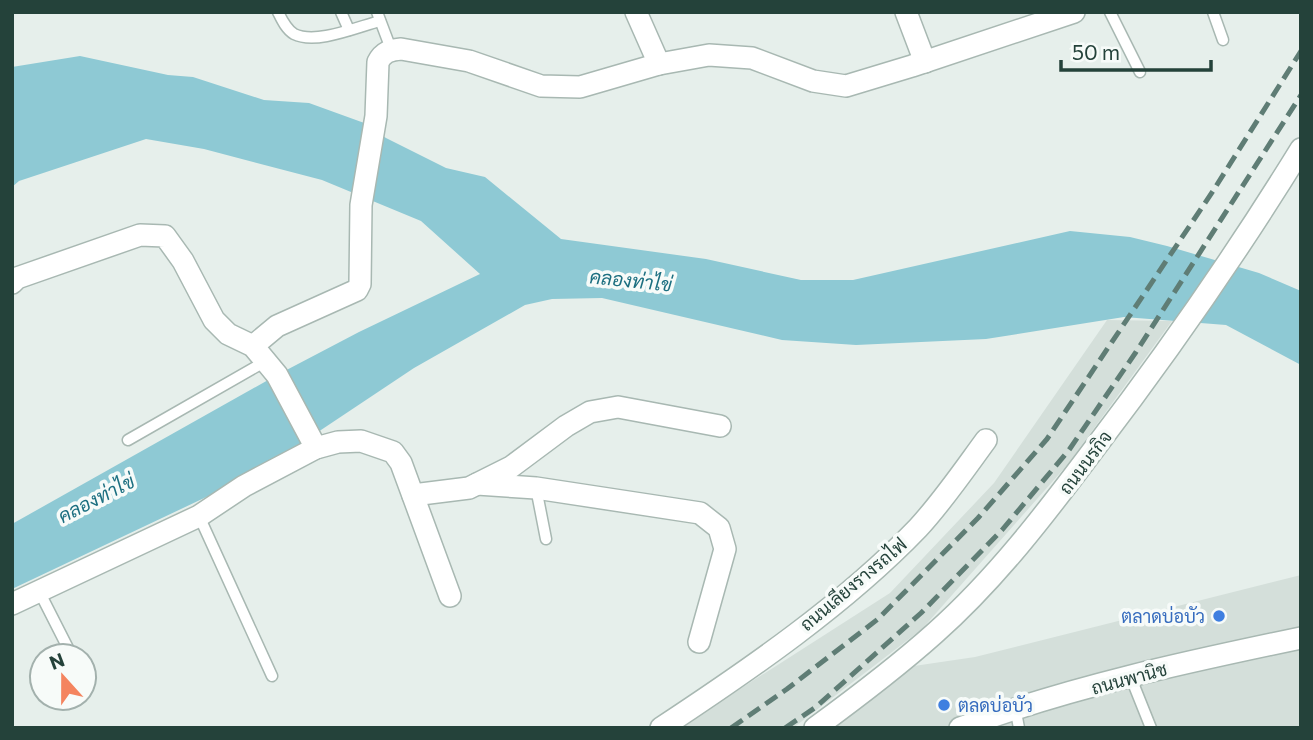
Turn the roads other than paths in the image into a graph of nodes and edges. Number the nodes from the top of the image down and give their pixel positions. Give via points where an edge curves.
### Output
1 (278, 12) edge
2 (341, 12) edge
3 (636, 12) edge
4 (906, 12) edge
5 (1074, 12) edge
6 (1110, 12) edge
7 (1213, 12) edge
8 (378, 16) edge
9 (349, 30) junction
10 (1223, 40) dead end
11 (391, 49) junction
12 (925, 62) junction
13 (659, 64) junction
14 (1139, 72) dead end
15 (1301, 149) edge
16 (12, 283) edge
17 (265, 361) junction
18 (720, 426) dead end
19 (128, 440) dead end
20 (986, 440) dead end
21 (316, 447) junction
22 (477, 484) junction
23 (536, 488) junction
24 (413, 495) junction
25 (199, 516) junction
26 (546, 539) dead end
27 (39, 591) junction
28 (450, 596) dead end
29 (12, 604) edge
30 (1301, 638) edge
31 (65, 642) edge
32 (699, 642) dead end
33 (272, 676) dead end
34 (1131, 678) junction
35 (1017, 718) edge
36 (818, 727) edge
37 (661, 728) edge
38 (960, 728) edge
39 (1151, 728) edge

1 - 9 lane via 292,33 305,38
2 - 9 lane
3 - 13 street
4 - 12 street
5 - 12 street
6 - 14 lane
7 - 10 lane
8 - 9 lane
8 - 11 lane
11 - 13 street via 469,61 541,86 580,87
11 - 17 street via 378,62 376,116 361,205 358,290 277,327
12 - 13 street via 846,86 813,81 752,58 709,55
15 - 36 street, ถนนนรกิจ via 1246,238 1145,383 1059,496 992,576 936,632
16 - 17 street via 140,235 164,236 183,261 214,320
17 - 19 lane
17 - 21 street
18 - 22 street via 618,407 590,412 511,467
20 - 37 street, ถนนเลียงรางรถไฟ via 916,530 832,606
21 - 24 street via 361,442 393,452
21 - 25 street
22 - 23 street
22 - 24 street
23 - 26 lane
23 - 32 street via 700,513 719,528 725,549
24 - 28 street
25 - 27 street
25 - 33 lane
27 - 29 street
27 - 31 lane
30 - 34 street, ถนนพานิช
34 - 35 street, ถนนพานิช
34 - 39 lane
35 - 38 street, ถนนพานิช

